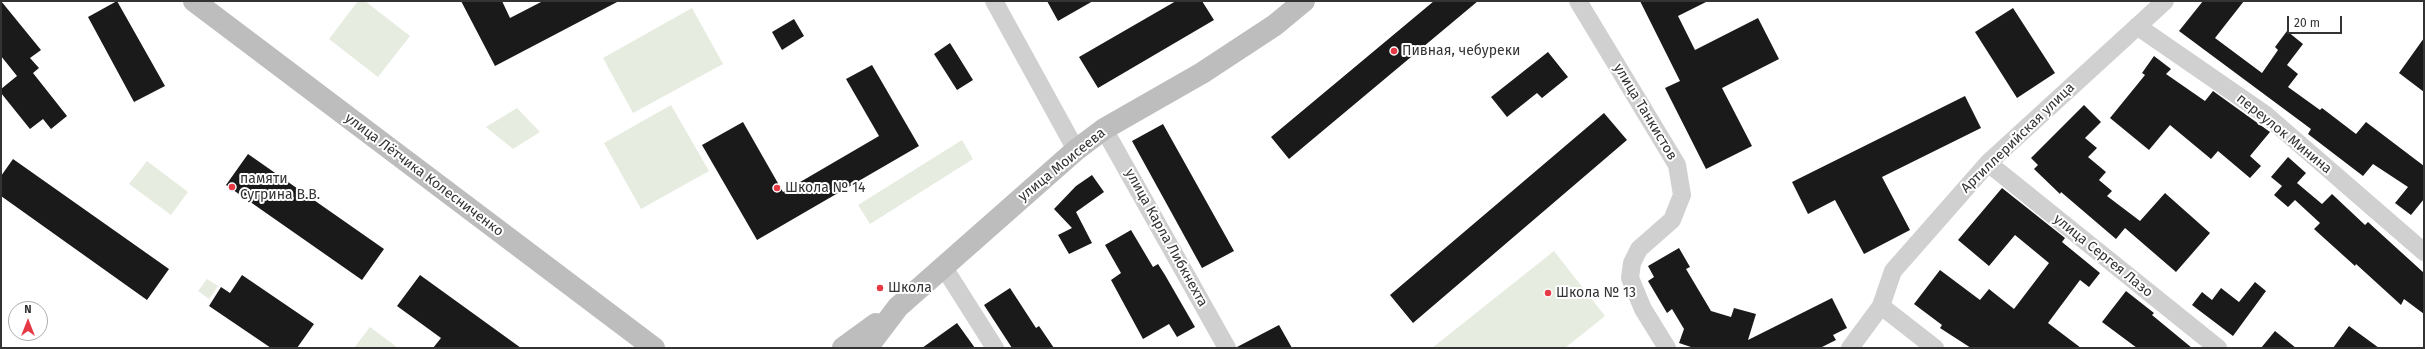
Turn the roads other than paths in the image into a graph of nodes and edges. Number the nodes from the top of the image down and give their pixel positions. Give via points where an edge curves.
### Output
1 (194, 1) edge
2 (994, 1) edge
3 (1304, 1) edge
4 (1578, 1) edge
5 (2165, 1) edge
6 (2137, 26) junction
7 (1104, 129) junction
8 (1076, 150) junction
9 (1988, 163) junction
10 (2424, 252) edge
11 (943, 266) junction
12 (1881, 306) junction
13 (898, 307) junction
14 (654, 348) edge
15 (844, 348) edge
16 (867, 348) edge
17 (995, 348) edge
18 (1227, 348) edge
19 (1667, 348) edge
20 (1850, 348) edge
21 (1935, 348) edge
22 (2218, 348) edge

1 - 14 street, улица Лётчика Колесниченко
2 - 8 street
3 - 7 street, улица Моисеева via 1275,25 1202,73
4 - 19 street, улица Танкистов via 1677,166 1682,195 1672,220 1639,249 1632,263 1630,278 1643,309
5 - 6 street, Артиллерийская улица
6 - 9 street, Артиллерийская улица
6 - 10 street, переулок Минина via 2266,116
7 - 8 street, улица Моисеева
7 - 18 street, улица Карла Либкнехта
8 - 11 street, улица Моисеева
9 - 12 street, Артиллерийская улица via 1893,271
9 - 22 street, улица Сергея Лазо
11 - 13 street, улица Моисеева
11 - 17 street
12 - 20 street, Артиллерийская улица
12 - 21 street
13 - 15 street
13 - 16 street, улица Моисеева

